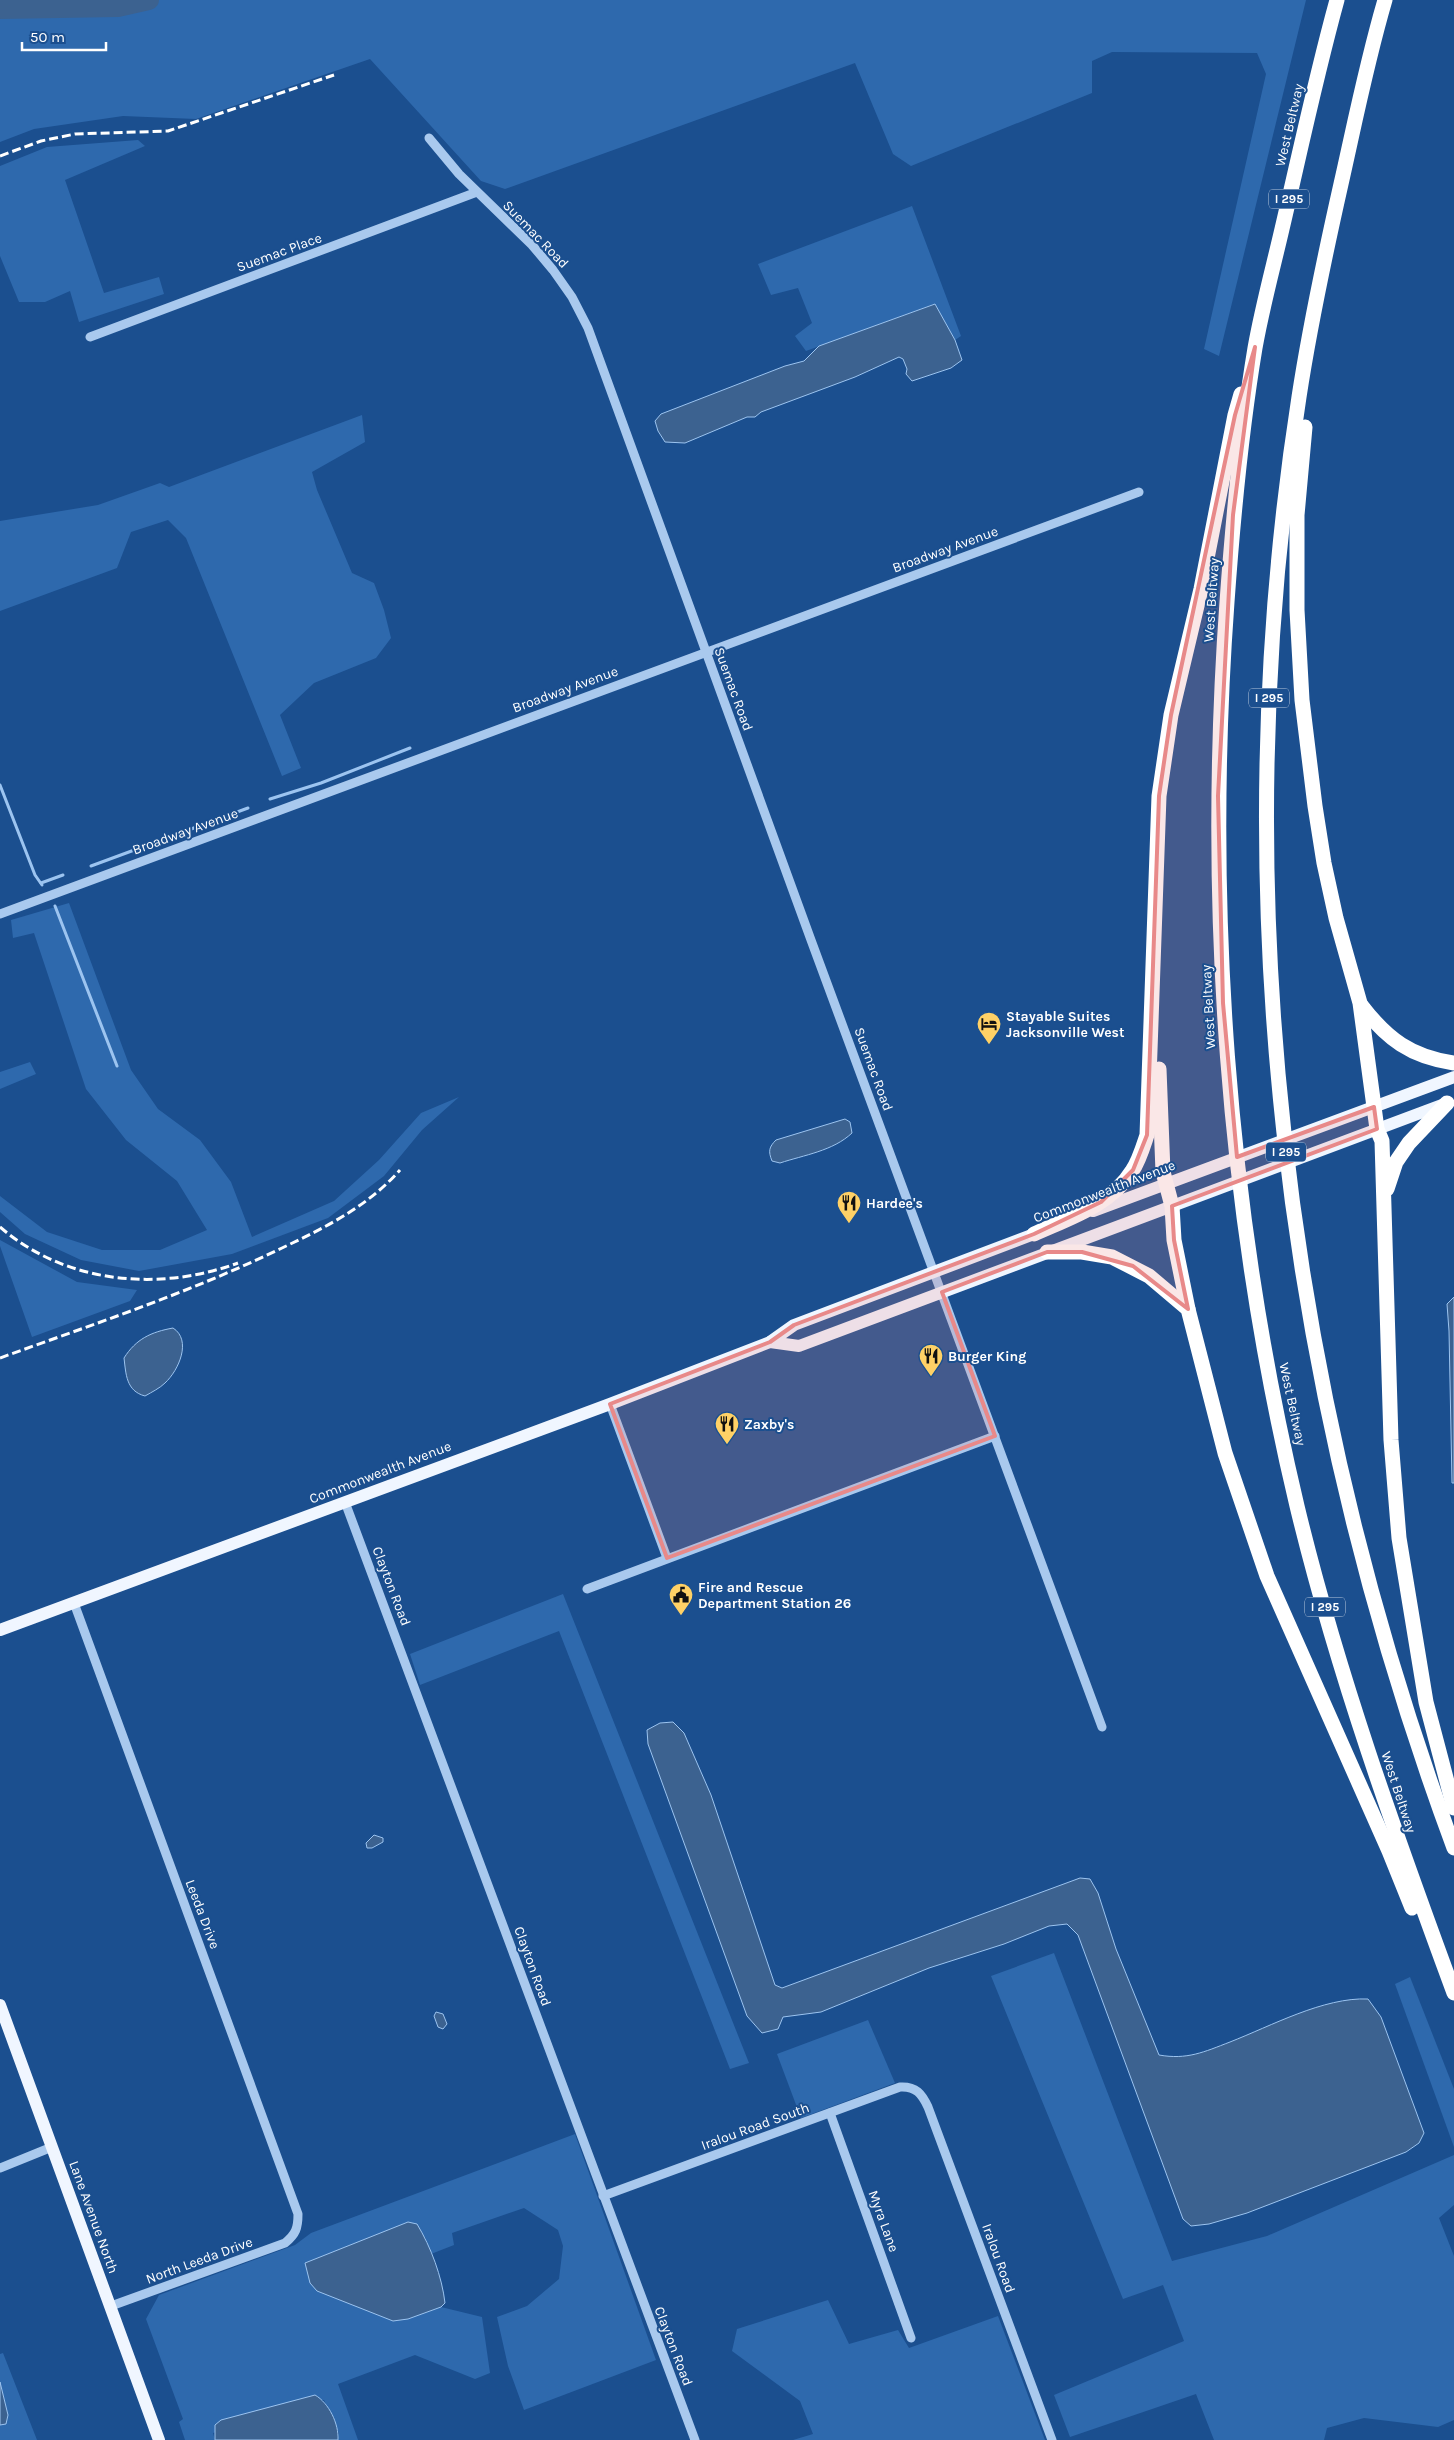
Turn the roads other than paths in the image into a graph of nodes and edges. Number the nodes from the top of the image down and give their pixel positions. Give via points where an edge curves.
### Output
1 (1337, 0) edge
2 (1385, 0) edge
3 (429, 138) dead end
4 (477, 192) junction
5 (1317, 291) junction
6 (90, 337) dead end
7 (1255, 347) junction
8 (1140, 492) dead end
9 (706, 652) junction
10 (0, 914) edge
11 (1153, 953) junction
12 (1360, 1003) junction
13 (1454, 1063) edge
14 (1454, 1077) edge
15 (1450, 1102) edge
16 (1374, 1107) junction
17 (1377, 1129) junction
18 (1166, 1184) junction
19 (1384, 1200) junction
20 (1172, 1206) junction
21 (1034, 1234) junction
22 (1048, 1252) junction
23 (935, 1272) junction
24 (942, 1292) junction
25 (1188, 1309) junction
26 (770, 1342) junction
27 (610, 1404) junction
28 (995, 1436) junction
29 (346, 1502) junction
30 (667, 1558) junction
31 (587, 1589) dead end
32 (74, 1603) junction
33 (0, 1630) edge
34 (1102, 1728) dead end
35 (1454, 1808) edge
36 (1454, 1848) edge
37 (1454, 1994) edge
38 (0, 2005) edge
39 (916, 2089) joint
40 (830, 2113) junction
41 (52, 2148) junction
42 (0, 2168) edge
43 (603, 2196) junction
44 (294, 2236) joint
45 (111, 2306) junction
46 (911, 2338) dead end
47 (159, 2440) edge
48 (694, 2440) edge
49 (1052, 2440) edge

1 - 7 highway, West Beltway / I 295
2 - 5 highway, I 295
3 - 4 street, Suemac Road
4 - 6 street, Suemac Place
4 - 9 street, Suemac Road via 553,270 572,296 588,328
5 - 12 highway via 1314,366 1297,515 1296,610 1302,700 1316,816 1336,918
5 - 36 highway, I 295 via 1287,486 1268,716 1270,972 1281,1107 1314,1343 1337,1459 1395,1678
7 - 11 highway via 1235,415 1201,589 1171,715 1159,796
7 - 37 highway, West Beltway / I 295 via 1233,515 1220,717 1219,903 1228,1069 1243,1207 1274,1402 1314,1569 1358,1723
8 - 9 street, Broadway Avenue
9 - 10 street, Broadway Avenue
9 - 23 street, Suemac Road
11 - 18 highway
11 - 21 highway via 1147,1135 1133,1170 1122,1186 1101,1202
12 - 13 highway via 1379,1029 1404,1048
12 - 16 highway
14 - 16 main road, Commonwealth Avenue
15 - 17 main road, Commonwealth Avenue
15 - 19 highway via 1421,1128 1396,1162
16 - 17 highway
16 - 18 main road, Commonwealth Avenue
17 - 19 highway via 1382,1143
17 - 20 main road, Commonwealth Avenue
18 - 20 highway
18 - 21 main road, Commonwealth Avenue
19 - 35 highway via 1391,1440 1399,1538 1426,1702
20 - 22 main road, Commonwealth Avenue
20 - 25 highway via 1174,1240
21 - 23 main road, Commonwealth Avenue
22 - 24 main road, Commonwealth Avenue
22 - 25 highway via 1082,1252 1112,1257 1149,1276
23 - 24 street, Suemac Road
23 - 26 main road, Commonwealth Avenue via 794,1325
24 - 26 main road, Commonwealth Avenue via 799,1346
24 - 28 street, Suemac Road
25 - 37 highway via 1225,1452 1267,1576 1385,1842 1429,1952
26 - 27 main road, Commonwealth Avenue
27 - 29 main road, Commonwealth Avenue
27 - 30 street
28 - 30 street
28 - 34 street, Suemac Road
29 - 32 main road, Commonwealth Avenue
29 - 43 street, Clayton Road
30 - 31 street
32 - 33 main road, Commonwealth Avenue
32 - 44 street, Leeda Drive via 290,2190 298,2214
38 - 41 main road, Lane Avenue North
39 - 40 street, Iralou Road South via 900,2087
39 - 49 street, Iralou Road via 928,2107
40 - 43 street, Iralou Road South
40 - 46 street, Myra Lane
41 - 42 street
41 - 45 main road, Lane Avenue North
43 - 48 street, Clayton Road
44 - 45 street, North Leeda Drive via 286,2243
45 - 47 main road, Lane Avenue North

